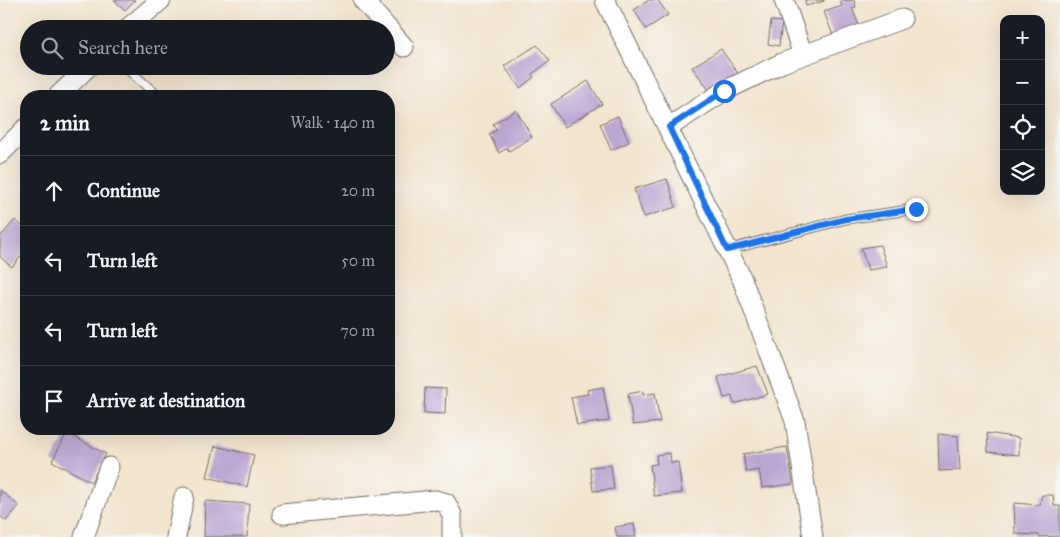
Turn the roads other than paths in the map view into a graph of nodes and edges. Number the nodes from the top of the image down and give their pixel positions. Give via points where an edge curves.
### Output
1 (161, 0) edge
2 (363, 0) edge
3 (605, 0) edge
4 (784, 0) edge
5 (902, 19) dead end
6 (138, 20) edge
7 (380, 20) edge
8 (395, 37) edge
9 (404, 47) dead end
10 (803, 55) junction
11 (80, 75) edge
12 (134, 75) edge
13 (64, 90) edge
14 (151, 90) edge
15 (669, 127) junction
16 (20, 134) edge
17 (0, 154) edge
18 (916, 209) dead end
19 (727, 250) junction
20 (109, 467) dead end
21 (184, 497) dead end
22 (282, 514) dead end
23 (84, 537) edge
24 (176, 537) edge
25 (452, 537) edge
26 (813, 537) edge

1 - 6 street
2 - 7 street
3 - 15 street
4 - 10 street
5 - 10 street
8 - 9 street
10 - 15 street via 724,91
11 - 13 street
12 - 14 lane
15 - 19 street
16 - 17 street
18 - 19 lane via 846,219
19 - 26 street via 742,279 795,422
20 - 23 street
21 - 24 street
22 - 25 street via 435,500 446,503 452,515

